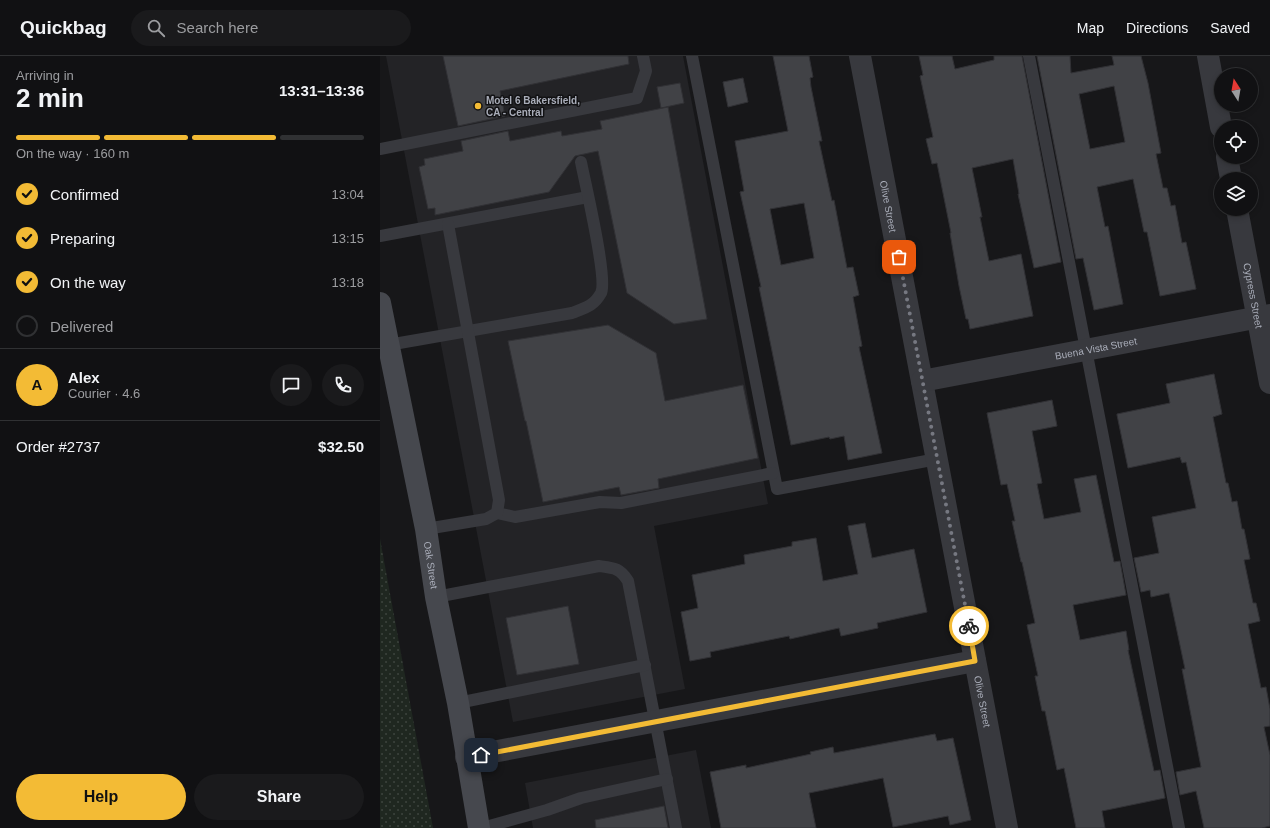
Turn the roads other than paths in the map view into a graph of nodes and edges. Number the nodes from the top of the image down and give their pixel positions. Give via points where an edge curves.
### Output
1 (643, 56) edge
2 (692, 56) edge
3 (860, 56) edge
4 (1029, 56) edge
5 (1208, 56) edge
6 (1220, 120) edge
7 (380, 149) edge
8 (581, 162) dead end
9 (588, 197) junction
10 (1239, 216) edge
11 (448, 224) junction
12 (380, 236) edge
13 (380, 303) edge
14 (1264, 316) edge
15 (468, 331) junction
16 (388, 345) junction
17 (1086, 350) junction
18 (922, 381) junction
19 (1270, 383) edge
20 (937, 459) junction
21 (774, 473) junction
22 (497, 513) junction
23 (426, 529) junction
24 (436, 597) junction
25 (975, 661) junction
26 (645, 665) junction
27 (458, 703) junction
28 (656, 721) junction
29 (466, 757) junction
30 (667, 779) junction
31 (481, 828) edge
32 (676, 828) edge
33 (1007, 828) edge
34 (1179, 828) edge

1 - 7 lane via 646,71 637,98
2 - 21 lane
3 - 18 street, Olive Street
4 - 17 lane
5 - 6 street
8 - 9 lane
9 - 11 lane
9 - 15 lane via 602,271 602,292 590,307 572,313
10 - 14 street, Cypress Street
11 - 12 lane
11 - 15 lane
13 - 16 main road, Oak Street
14 - 17 street, Buena Vista Street
14 - 19 street, Cypress Street
15 - 16 lane
15 - 22 lane via 499,500
16 - 23 main road, Oak Street
17 - 18 street, Buena Vista Street
17 - 34 lane
18 - 20 street, Olive Street
20 - 21 lane via 777,489
20 - 25 street, Olive Street
21 - 22 lane via 621,503 600,502 516,517
22 - 23 lane via 486,519
23 - 24 main road, Oak Street
24 - 26 lane via 599,566 618,569 628,581
24 - 27 main road, Oak Street
25 - 28 street
25 - 33 street, Olive Street
26 - 27 lane
26 - 28 lane
27 - 29 main road, Oak Street
28 - 29 street
28 - 30 lane
29 - 31 main road, Oak Street
30 - 31 lane via 581,798
30 - 32 lane

